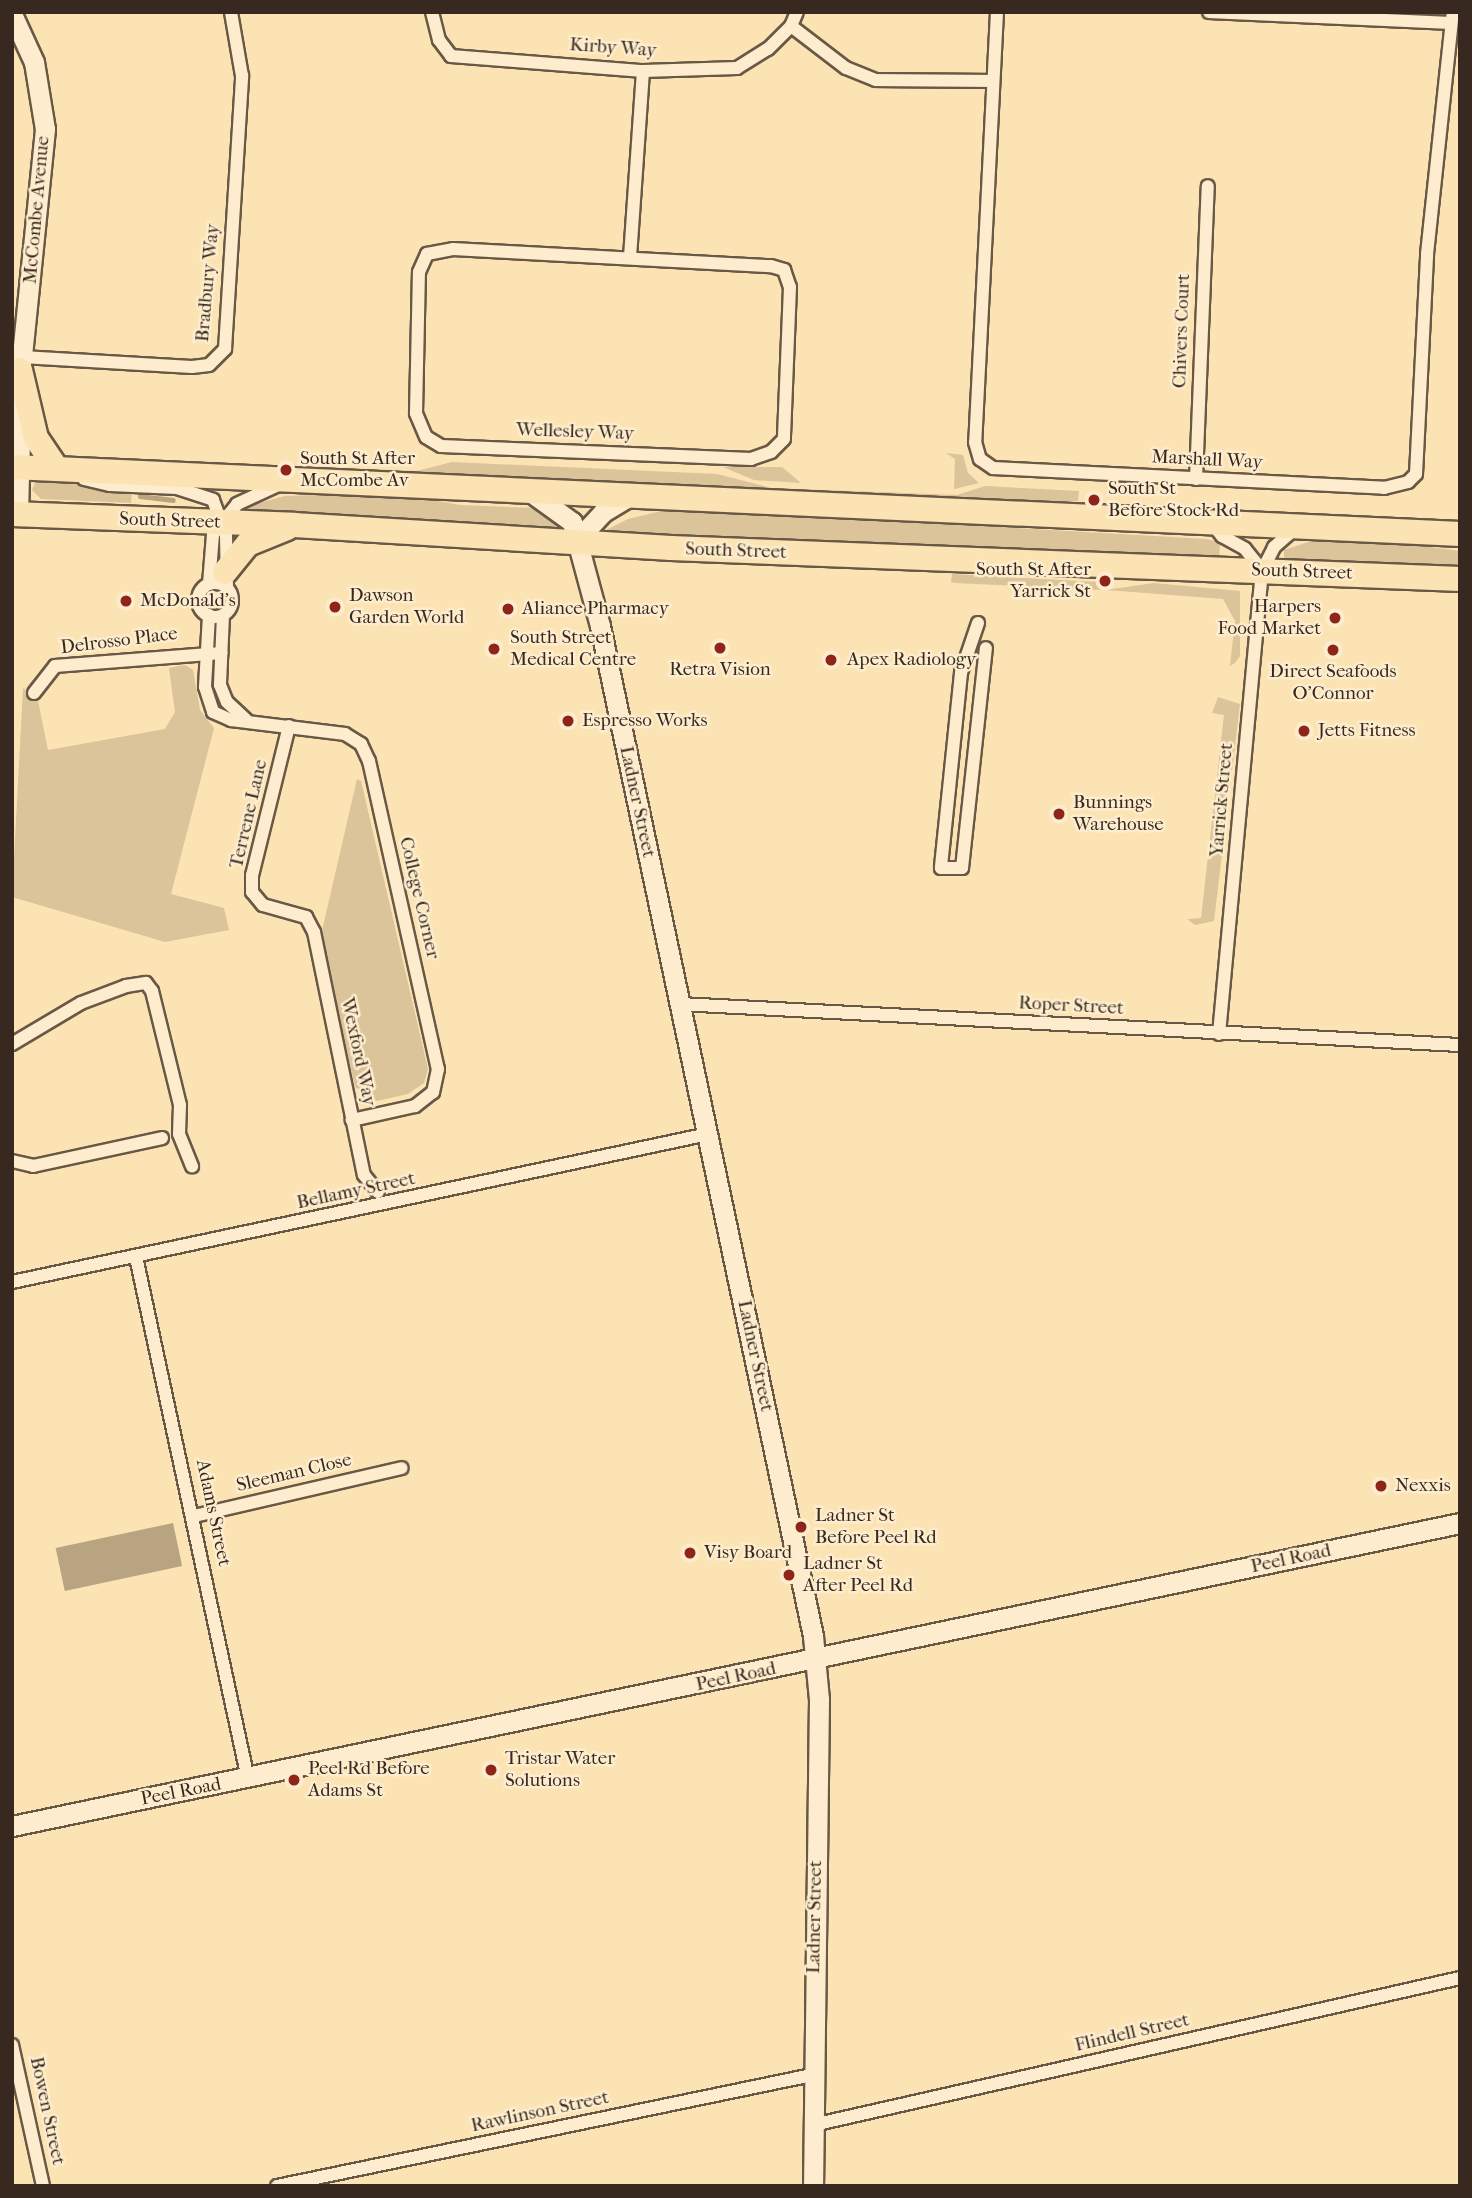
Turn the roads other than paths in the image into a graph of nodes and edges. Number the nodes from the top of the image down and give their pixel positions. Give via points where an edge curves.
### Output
1 (231, 12) edge
2 (432, 12) edge
3 (797, 12) edge
4 (997, 12) edge
5 (1209, 12) edge
6 (12, 14) edge
7 (1452, 18) edge
8 (791, 26) junction
9 (643, 71) junction
10 (991, 81) junction
11 (1208, 186) dead end
12 (630, 257) junction
13 (21, 364) junction
14 (12, 409) edge
15 (16, 468) edge
16 (57, 469) junction
17 (1196, 479) junction
18 (325, 481) junction
19 (528, 491) junction
20 (630, 496) junction
21 (15, 514) edge
22 (1209, 522) junction
23 (221, 523) junction
24 (294, 525) junction
25 (1299, 526) junction
26 (1460, 534) edge
27 (577, 540) junction
28 (1262, 570) junction
29 (1460, 579) edge
30 (220, 581) junction
31 (216, 615) junction
32 (978, 623) dead end
33 (986, 648) dead end
34 (205, 652) junction
35 (221, 653) junction
36 (34, 693) dead end
37 (246, 719) junction
38 (289, 726) junction
39 (306, 917) joint
40 (680, 1004) junction
41 (1219, 1034) junction
42 (12, 1044) edge
43 (1460, 1045) edge
44 (352, 1120) junction
45 (708, 1134) junction
46 (162, 1138) dead end
47 (12, 1161) edge
48 (192, 1166) dead end
49 (378, 1192) dead end
50 (135, 1257) junction
51 (12, 1282) edge
52 (402, 1468) dead end
53 (194, 1516) junction
54 (1460, 1523) edge
55 (816, 1660) junction
56 (248, 1779) junction
57 (12, 1826) edge
58 (1460, 1979) edge
59 (12, 2045) edge
60 (812, 2075) junction
61 (813, 2125) junction
62 (43, 2186) edge
63 (277, 2186) edge
64 (813, 2186) edge

1 - 13 street, Bradbury Way via 242,76 225,349 209,365 192,367
2 - 9 street, Kirby Way via 439,40 451,56
3 - 8 street, Kirby Way
4 - 10 street, Marshall Way
5 - 7 street
6 - 13 street, McCombe Avenue via 34,62 45,129
7 - 17 street, Marshall Way via 1427,254 1416,474 1408,482 1384,488
8 - 9 street, Kirby Way via 768,49 737,68
8 - 10 street via 846,68 876,80
9 - 12 street
10 - 17 street, Marshall Way via 975,442 981,459 993,468
11 - 17 street, Chivers Court
12 - 12 street, Wellesley Way via 783,270 790,287 784,439 771,452 751,458 441,446 426,437 416,413 419,272 427,254 453,249
13 - 14 street, McCombe Avenue
13 - 15 street, McCombe Avenue
13 - 16 highway via 36,438
15 - 16 highway
15 - 21 street, McCombe Avenue
16 - 18 highway
16 - 23 street via 99,484 198,493 217,503
18 - 19 highway
18 - 23 street via 282,483 253,494
19 - 20 highway
19 - 27 street, Ladner Street via 566,516
20 - 22 highway
20 - 27 street via 603,512
21 - 23 highway, South Street
22 - 25 highway
22 - 28 street via 1245,549
23 - 24 highway, South Street
23 - 30 street via 226,536
23 - 30 street via 213,534
24 - 27 highway, South Street
24 - 30 highway via 248,544
25 - 26 highway
25 - 28 street, Yarrick Street via 1274,547
27 - 28 highway, South Street via 671,548
27 - 40 street, Ladner Street via 600,626
28 - 29 highway, South Street
28 - 41 street, Yarrick Street
30 - 31 street via 232,601
30 - 31 street via 199,598
31 - 34 street, College Corner
31 - 35 street
32 - 33 street via 961,673 941,868 962,868
34 - 35 street, Delrosso Place
34 - 36 street, Delrosso Place via 55,666
34 - 37 street, College Corner via 210,707 222,718
35 - 37 street via 223,695
37 - 38 street, College Corner
38 - 39 street, Terrene Lane via 252,875 253,892 263,905
38 - 44 street, College Corner via 345,734 361,744 438,1069 433,1092 415,1106
39 - 44 street, Wexford Way via 314,932
40 - 41 street, Roper Street
40 - 45 street, Ladner Street
41 - 43 street, Roper Street
42 - 48 street via 81,1003 146,983 180,1105 179,1134
44 - 49 street, Wexford Way via 364,1175
45 - 50 street, Bellamy Street
45 - 55 street, Ladner Street
46 - 47 street via 33,1166
50 - 51 street, Bellamy Street
50 - 53 street, Adams Street
52 - 53 street, Sleeman Close
53 - 56 street, Adams Street
54 - 55 street, Peel Road
55 - 56 street, Peel Road
55 - 60 street, Ladner Street
56 - 57 street, Peel Road
58 - 61 street, Flindell Street
59 - 62 street, Bowen Street
60 - 61 street, Ladner Street
60 - 63 street, Rawlinson Street
61 - 64 street, Ladner Street

